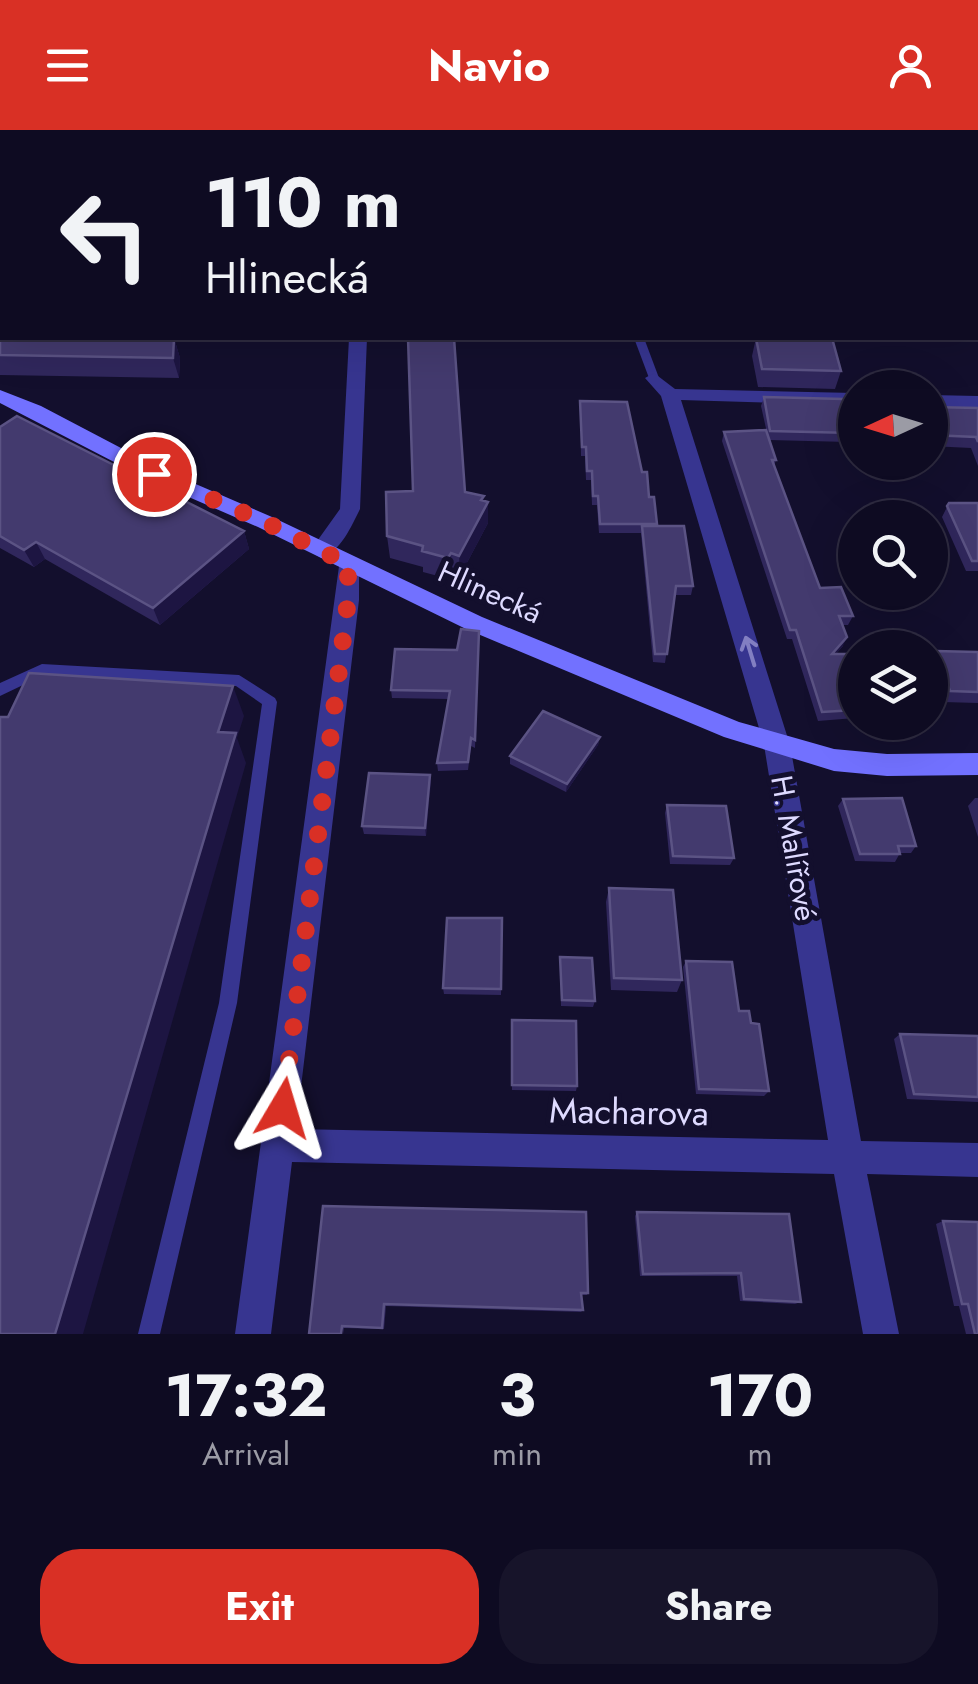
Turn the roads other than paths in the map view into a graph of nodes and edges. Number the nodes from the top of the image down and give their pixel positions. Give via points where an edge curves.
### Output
1 (358, 340) edge
2 (639, 340) edge
3 (662, 386) junction
4 (0, 396) edge
5 (838, 398) edge
6 (948, 401) edge
7 (978, 402) edge
8 (321, 550) junction
9 (348, 564) junction
10 (0, 690) edge
11 (777, 745) junction
12 (978, 764) edge
13 (278, 1145) junction
14 (847, 1157) junction
15 (978, 1160) edge
16 (150, 1334) edge
17 (253, 1334) edge
18 (881, 1334) edge

1 - 8 street via 350,509
2 - 3 lane
3 - 5 street
11 -> 3 street, H. Malířové
4 - 8 street, Hlinecká
6 - 7 street
8 - 9 street, Hlinecká
9 - 11 street, Hlinecká
9 - 13 street
10 - 16 lane via 42,668 239,682 270,702 228,1003
11 - 12 street, Hlinecká via 834,760
11 - 14 street, H. Malířové
13 - 14 street, Macharova
13 - 17 street
14 - 15 street, Macharova
14 - 18 street, H. Malířové

